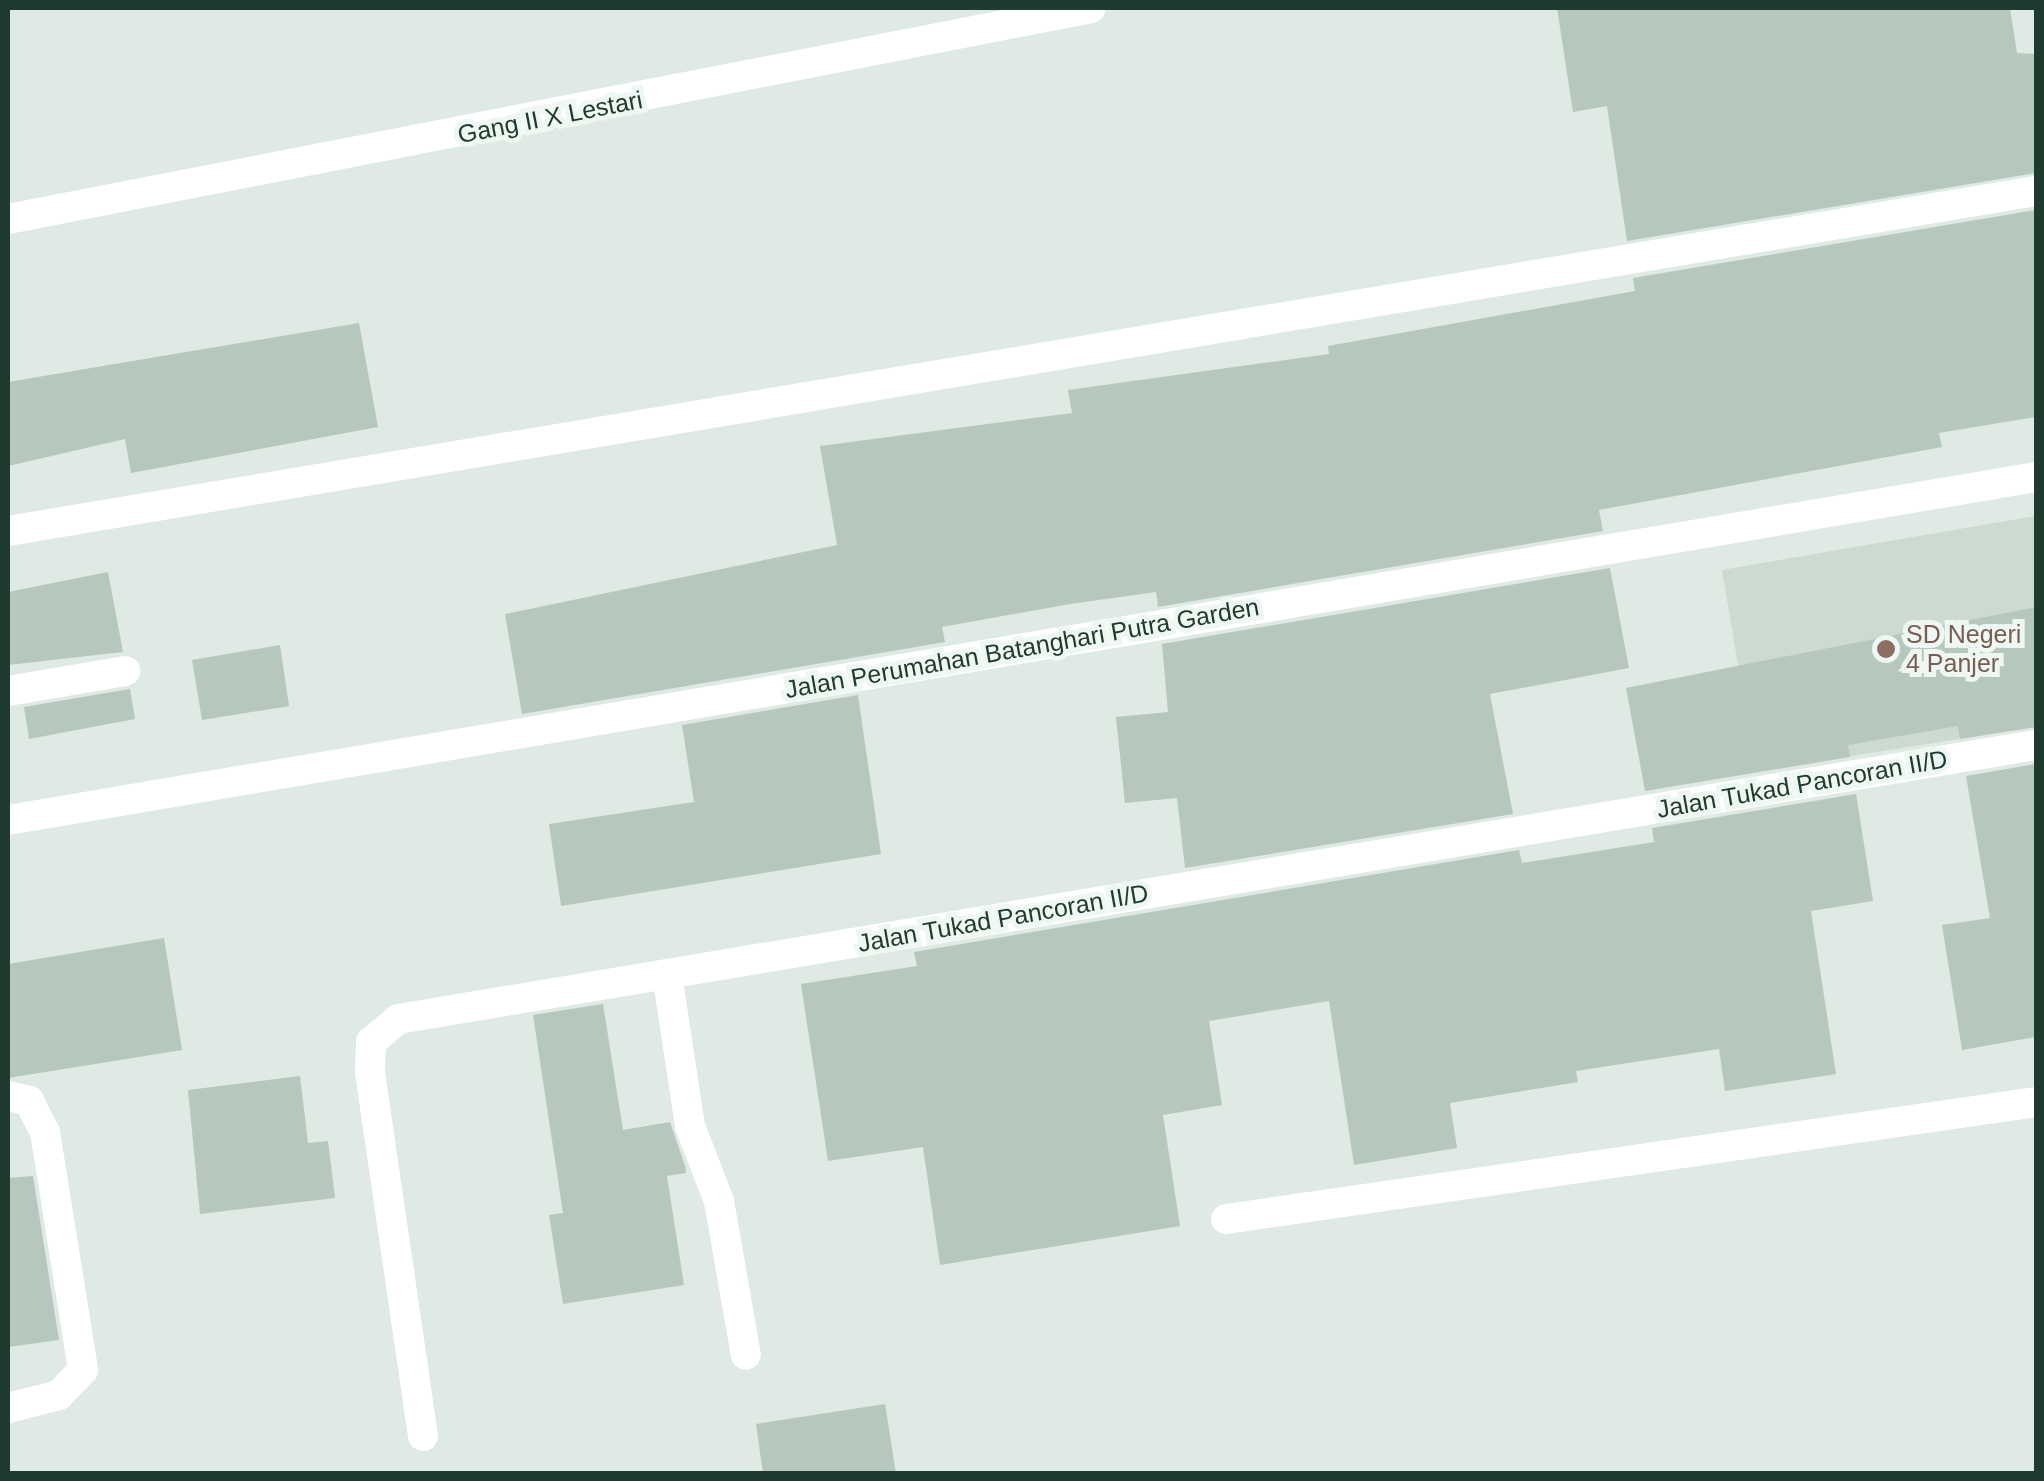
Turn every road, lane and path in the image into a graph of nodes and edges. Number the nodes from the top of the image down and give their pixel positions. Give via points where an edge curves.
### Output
1 (1091, 8) edge
2 (986, 18) edge
3 (2036, 191) edge
4 (8, 219) edge
5 (2036, 476) edge
6 (8, 532) edge
7 (124, 671) dead end
8 (8, 691) edge
9 (2036, 745) edge
10 (8, 820) edge
11 (668, 974) junction
12 (8, 1096) edge
13 (2036, 1102) edge
14 (1226, 1219) dead end
15 (746, 1355) dead end
16 (8, 1408) edge
17 (423, 1436) dead end

1 - 2 street, Gang II X Lestari
2 - 4 street, Gang II X Lestari
3 - 6 street
5 - 10 street, Jalan Perumahan Batanghari Putra Garden
7 - 8 street
9 - 11 street, Jalan Tukad Pancoran II/D
11 - 15 street via 690,1126 720,1201
11 - 17 street, Jalan Tukad Pancoran II/D via 398,1020 371,1042
12 - 16 street via 29,1101 45,1132 83,1370 60,1395
13 - 14 street

